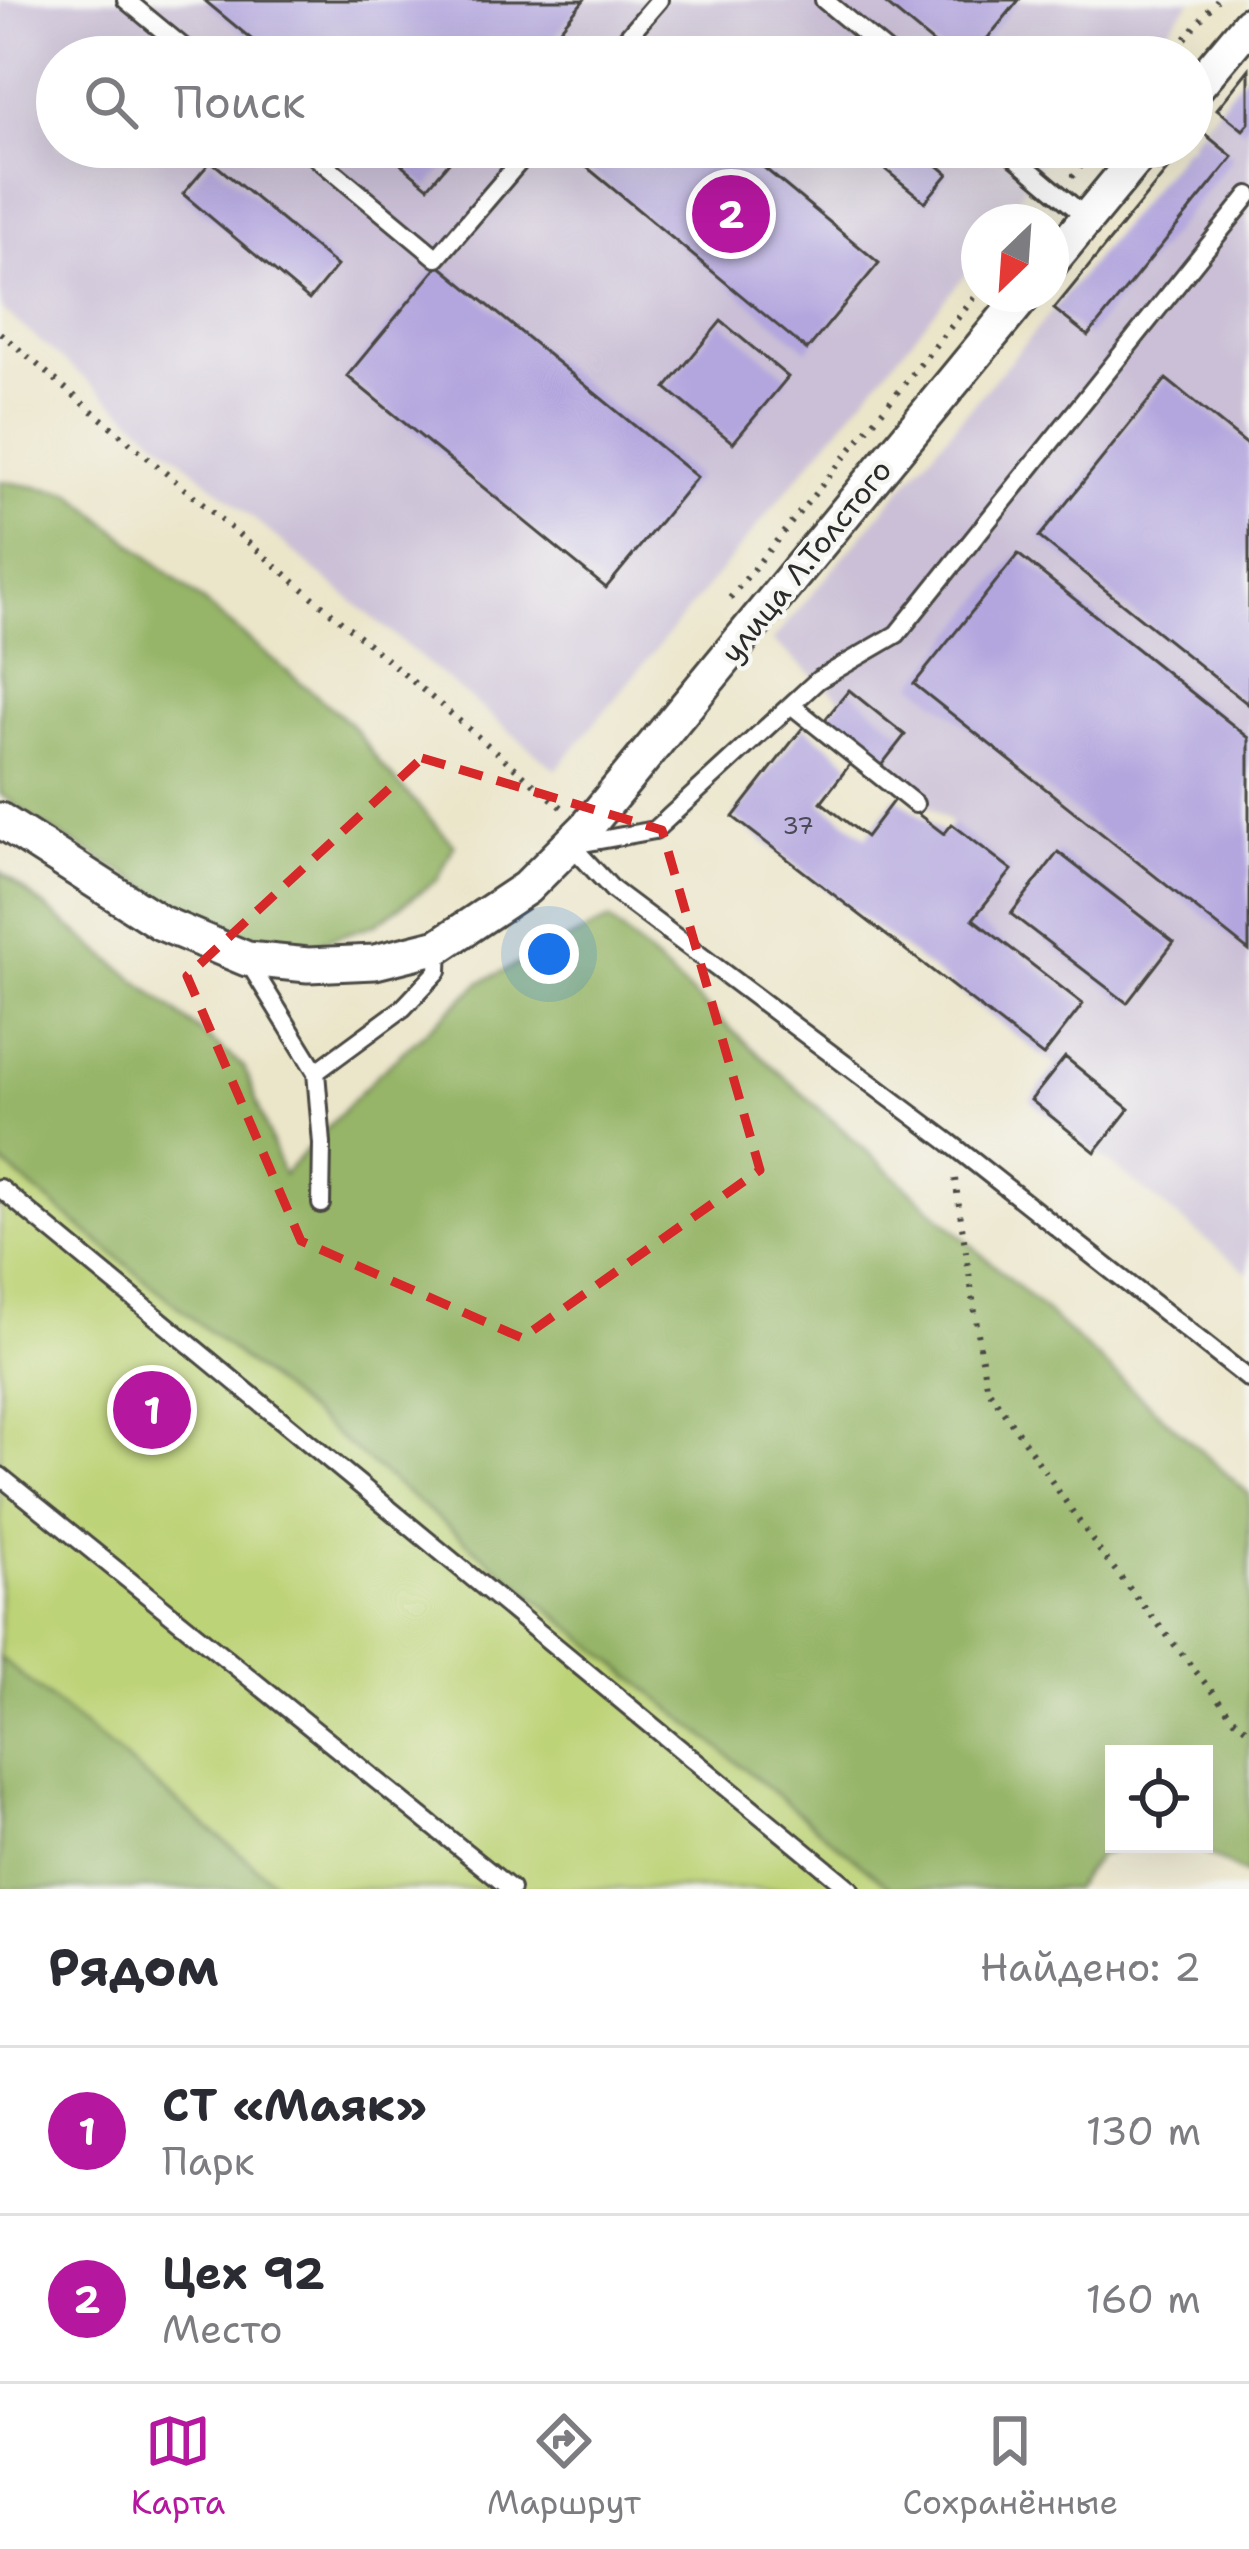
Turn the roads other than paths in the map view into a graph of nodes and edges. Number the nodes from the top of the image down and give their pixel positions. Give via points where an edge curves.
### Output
1 (127, 0) edge
2 (658, 0) edge
3 (824, 0) edge
4 (1249, 24) edge
5 (170, 36) edge
6 (628, 36) edge
7 (868, 36) edge
8 (1213, 67) edge
9 (329, 168) edge
10 (514, 168) edge
11 (1028, 168) edge
12 (1129, 168) edge
13 (1249, 195) edge
14 (1087, 218) junction
15 (1069, 240) edge
16 (1009, 312) edge
17 (791, 705) junction
18 (915, 804) dead end
19 (0, 820) edge
20 (579, 836) junction
21 (439, 946) junction
22 (247, 959) junction
23 (316, 1072) junction
24 (0, 1188) edge
25 (321, 1204) dead end
26 (1249, 1379) edge
27 (0, 1476) edge
28 (511, 1889) edge
29 (850, 1889) edge

1 - 5 lane
2 - 6 lane
3 - 7 lane
4 - 8 street
9 - 10 lane via 437,258
11 - 14 lane
12 - 14 street
13 - 17 lane via 897,634
14 - 15 street
16 - 20 street, улица Л.Толстого
17 - 18 lane
17 - 20 lane via 655,830
19 - 22 street, улица Л.Толстого via 161,923
20 - 21 street, улица Л.Толстого via 526,888
20 - 26 lane via 613,890
21 - 22 street, улица Л.Толстого via 375,962
21 - 23 lane via 438,970 403,1008
22 - 23 lane
23 - 25 lane
24 - 29 lane
27 - 28 lane

